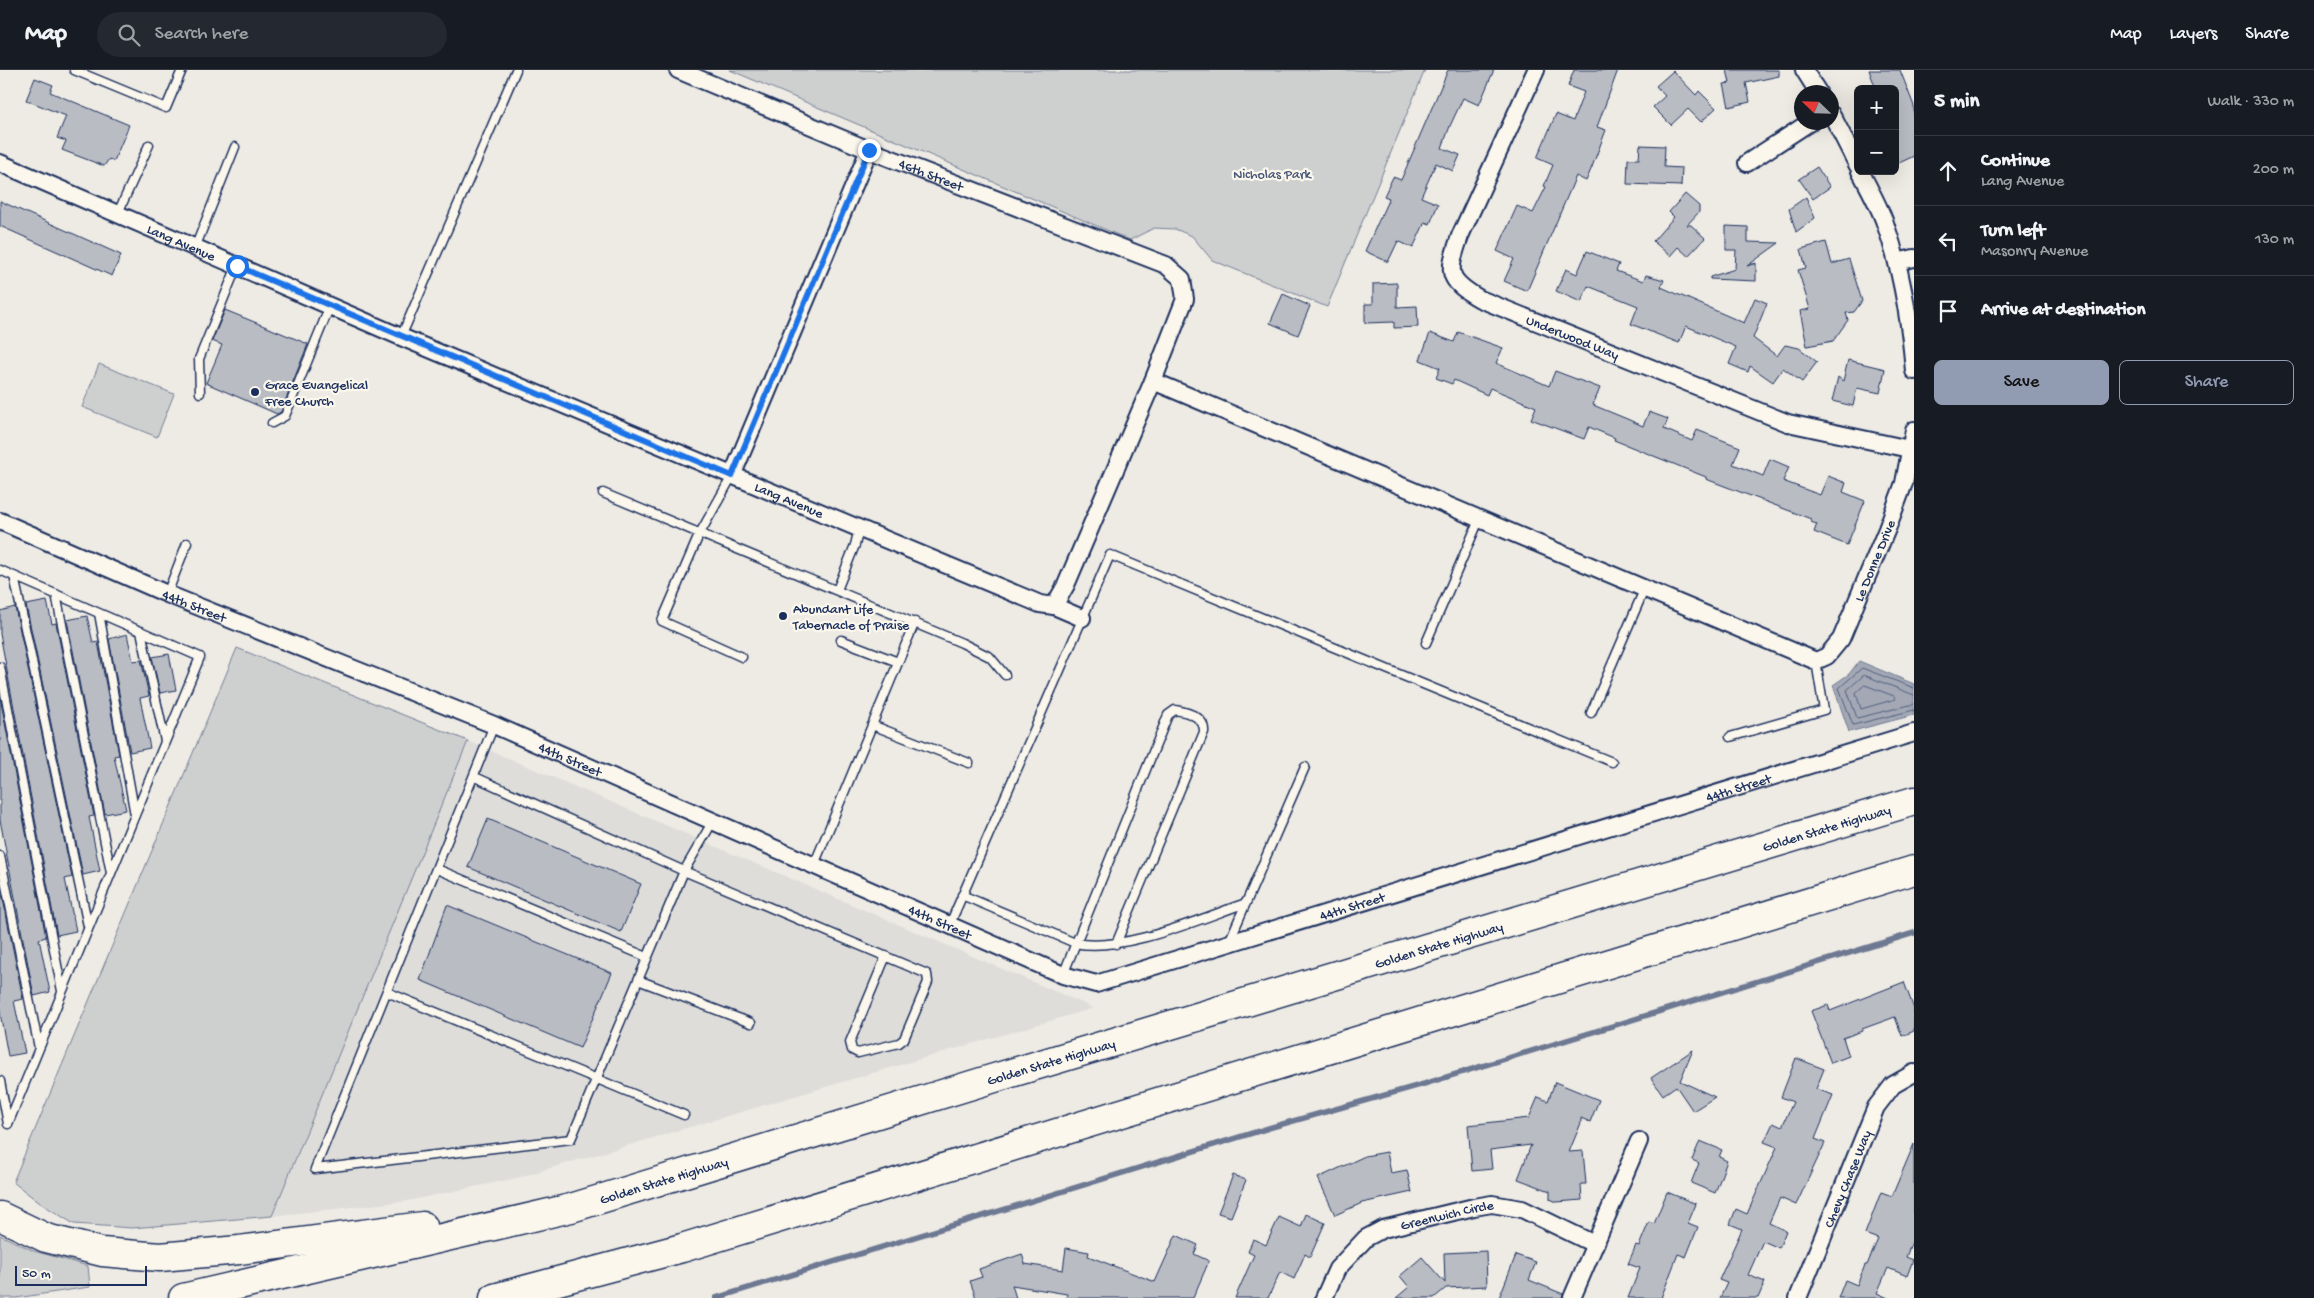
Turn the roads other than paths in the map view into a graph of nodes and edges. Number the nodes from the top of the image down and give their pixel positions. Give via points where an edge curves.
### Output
1 (74, 70) edge
2 (182, 70) edge
3 (516, 70) edge
4 (678, 70) edge
5 (1536, 70) edge
6 (1804, 70) edge
7 (1814, 85) edge
8 (1839, 129) edge
9 (1798, 130) edge
10 (148, 145) dead end
11 (235, 147) dead end
12 (869, 150) junction
13 (1854, 158) edge
14 (0, 163) edge
15 (1747, 163) dead end
16 (1862, 175) edge
17 (116, 215) junction
18 (195, 248) junction
19 (1914, 258) edge
20 (1896, 262) junction
21 (237, 266) junction
22 (330, 306) junction
23 (400, 337) junction
24 (1914, 371) edge
25 (1153, 381) junction
26 (200, 393) dead end
27 (272, 423) dead end
28 (1914, 430) edge
29 (1913, 450) edge
30 (732, 476) junction
31 (603, 493) dead end
32 (0, 520) edge
33 (1479, 520) junction
34 (859, 529) junction
35 (699, 534) junction
36 (187, 543) dead end
37 (0, 570) edge
38 (14, 576) junction
39 (837, 590) junction
40 (1644, 590) junction
41 (56, 594) junction
42 (167, 594) junction
43 (1054, 606) junction
44 (99, 612) junction
45 (1082, 618) junction
46 (915, 622) junction
47 (141, 631) junction
48 (841, 640) dead end
49 (1426, 643) dead end
50 (742, 657) dead end
51 (1822, 658) junction
52 (898, 662) junction
53 (0, 666) edge
54 (1005, 675) dead end
55 (1591, 713) dead end
56 (494, 725) junction
57 (872, 725) junction
58 (1914, 733) edge
59 (1730, 737) dead end
60 (165, 743) junction
61 (1612, 762) dead end
62 (969, 763) dead end
63 (1305, 767) dead end
64 (475, 777) junction
65 (1914, 801) edge
66 (135, 815) junction
67 (713, 821) junction
68 (0, 856) edge
69 (814, 865) junction
70 (437, 869) junction
71 (684, 870) junction
72 (1914, 870) edge
73 (111, 873) junction
74 (962, 895) junction
75 (1246, 903) junction
76 (950, 924) junction
77 (89, 927) junction
78 (1075, 943) junction
79 (1116, 944) junction
80 (1228, 944) junction
81 (886, 956) junction
82 (648, 957) junction
83 (1063, 975) junction
84 (638, 980) junction
85 (62, 992) junction
86 (387, 992) junction
87 (750, 1023) dead end
88 (39, 1048) junction
89 (1914, 1073) edge
90 (597, 1078) junction
91 (0, 1081) edge
92 (684, 1116) dead end
93 (1640, 1141) dead end
94 (571, 1208) junction
95 (0, 1216) edge
96 (1594, 1244) junction
97 (183, 1298) edge
98 (494, 1298) edge
99 (1324, 1298) edge
100 (1572, 1298) edge
101 (1798, 1298) edge

1 - 2 lane via 166,108
3 - 23 lane
4 - 12 street, 46th Street
5 - 29 street, Underwood Way via 1460,236 1452,260 1452,275 1460,287 1480,299 1788,423
6 - 7 street
8 - 13 street
9 - 15 street
10 - 17 lane
11 - 18 lane
12 - 25 street, 46th Street via 1166,265 1182,279 1185,300
12 - 30 street
14 - 17 street, Lang Avenue
16 - 20 street via 1885,222
17 - 18 street, Lang Avenue
18 - 21 street, Lang Avenue
19 - 20 street
20 - 24 street
21 - 22 street, Lang Avenue
21 - 26 lane via 199,359
22 - 23 street, Lang Avenue
22 - 27 lane via 286,416
23 - 30 street, Lang Avenue
25 - 33 street
25 - 43 street via 1066,585
28 - 29 street, Le Donne Drive
29 - 51 street, Le Donne Drive via 1888,529 1841,639
30 - 34 street, Lang Avenue
30 - 35 lane
31 - 35 lane
32 - 42 street, 44th Street
33 - 40 street
33 - 49 lane
34 - 39 lane
34 - 43 street, Lang Avenue via 1040,604
35 - 39 lane
35 - 50 lane via 662,621
36 - 42 lane
37 - 38 lane
38 - 41 lane
38 - 77 lane
39 - 46 lane
40 - 51 street
40 - 55 lane
41 - 44 lane
41 - 73 lane
42 - 56 street, 44th Street
43 - 45 street, Lang Avenue
44 - 47 lane
44 - 66 lane
45 - 61 lane via 1110,555
45 - 74 lane
46 - 52 lane
46 - 54 lane via 990,657
47 - 60 lane
47 - 60 lane via 200,657
48 - 52 lane
51 - 59 lane via 1824,710
52 - 57 lane
53 - 85 lane
56 - 64 lane
56 - 67 street, 44th Street
57 - 62 lane
57 - 69 lane
58 - 80 street, 44th Street
60 - 66 lane
63 - 75 lane
64 - 70 lane
64 - 71 lane
65 - 94 highway, Golden State Highway
66 - 73 lane
67 - 69 street, 44th Street
67 - 71 lane
68 - 88 lane
69 - 76 street, 44th Street
70 - 82 lane
70 - 86 lane
71 - 81 lane
71 - 82 lane
72 - 98 highway via 682,1248
73 - 77 lane
74 - 76 lane
74 - 78 lane
75 - 79 lane
75 - 80 lane
76 - 83 street, 44th Street
77 - 85 lane
78 - 79 lane via 1092,946
78 - 79 lane via 1168,715 1179,711 1201,720 1204,732
78 - 83 lane
80 - 83 street, 44th Street via 1096,984
81 - 81 lane via 923,971 928,982 901,1042 858,1053 852,1050 850,1042
82 - 84 lane
84 - 87 lane
84 - 90 lane
85 - 88 lane
86 - 90 lane
86 - 90 lane via 315,1169 571,1139
88 - 91 lane via 8,1124
89 - 101 street, Chevy Chase Way via 1893,1085 1876,1107
90 - 92 lane
93 - 96 street
94 - 95 highway via 160,1257 102,1252 46,1238
94 - 97 highway, Golden State Highway
96 - 99 street, Greenwich Circle via 1522,1210 1492,1204 1474,1207 1383,1229 1366,1238 1337,1269
96 - 100 street

